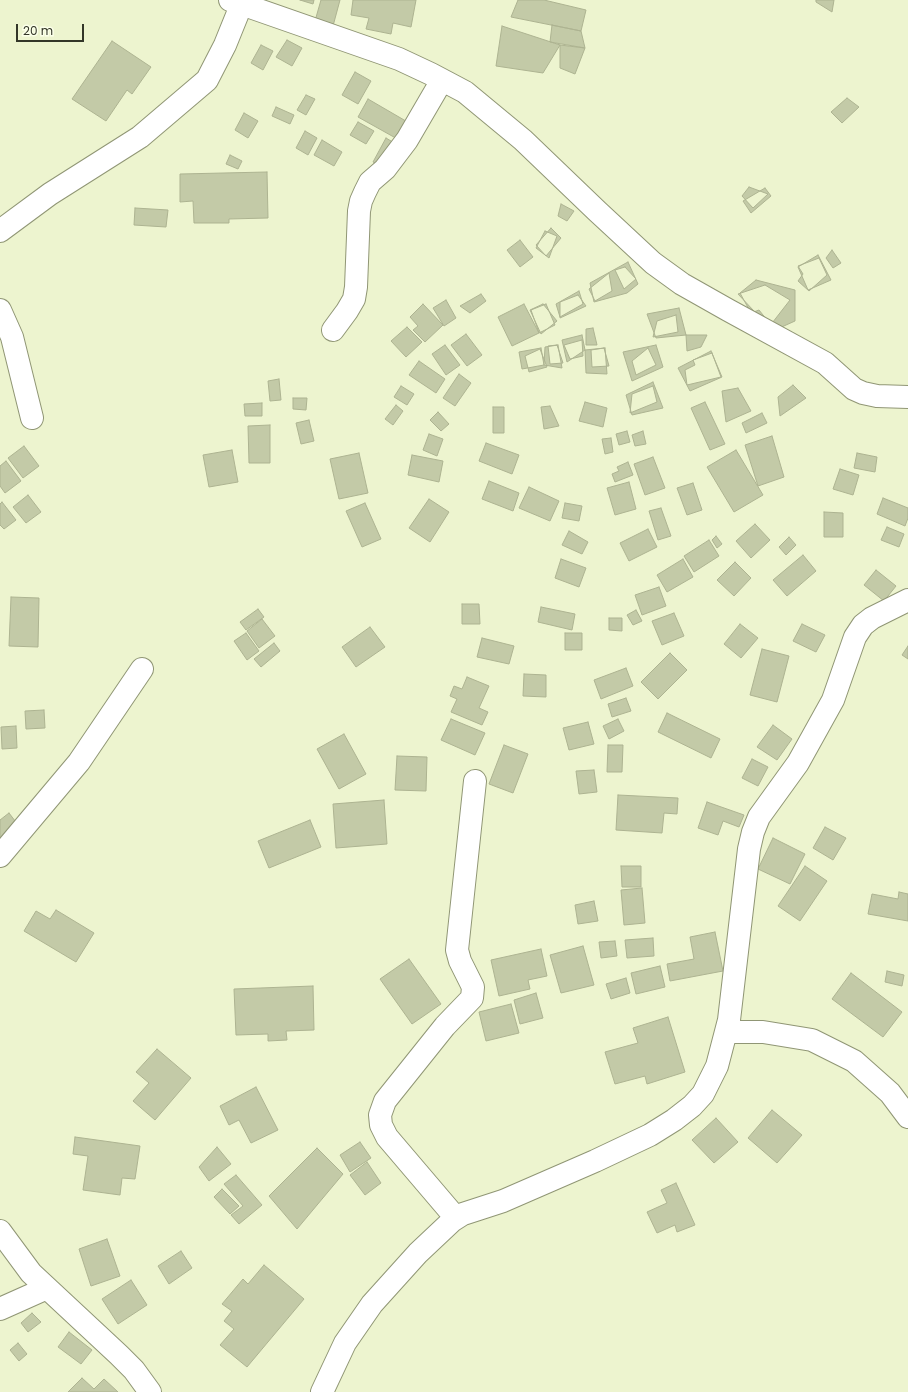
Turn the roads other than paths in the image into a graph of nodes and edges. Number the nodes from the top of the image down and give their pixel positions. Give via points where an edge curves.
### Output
1 (236, 2) edge
2 (442, 80) junction
3 (0, 231) edge
4 (0, 310) edge
5 (333, 330) dead end
6 (908, 397) edge
7 (32, 418) dead end
8 (908, 600) edge
9 (142, 669) dead end
10 (475, 781) dead end
11 (0, 856) edge
12 (726, 1032) junction
13 (908, 1117) edge
14 (456, 1218) junction
15 (0, 1231) edge
16 (47, 1288) junction
17 (0, 1309) edge
18 (150, 1392) edge
19 (322, 1392) edge

1 - 2 street via 399,59
1 - 3 street via 225,45 208,80 140,137 50,194
2 - 5 street via 407,140 364,192 359,211 354,299
2 - 6 street via 465,92 523,140 653,263 682,284 825,363 854,389 877,396
4 - 7 street via 12,337
8 - 12 street via 872,618 855,637 833,700 798,763 752,832 730,1020
9 - 11 street via 79,762
10 - 14 street via 457,950 472,987 472,998 445,1026 385,1101 380,1115 381,1125 387,1137
12 - 13 street via 763,1032 812,1040 854,1061 890,1092
12 - 14 street via 717,1066 703,1094 674,1120 595,1161
14 - 19 street via 418,1253 372,1304 346,1343
15 - 16 street via 31,1273
16 - 17 street
16 - 18 street via 134,1370

